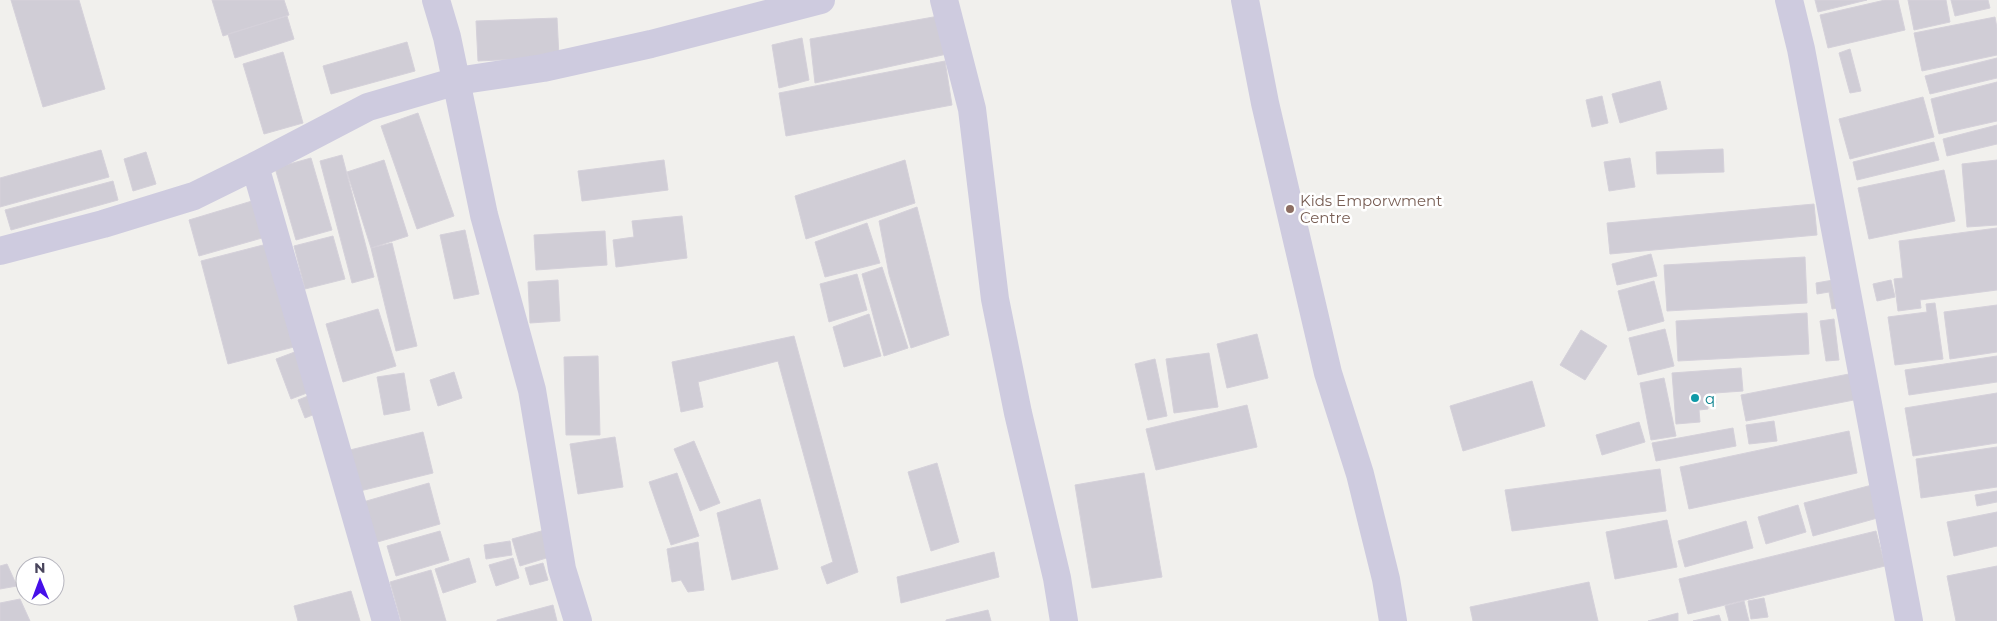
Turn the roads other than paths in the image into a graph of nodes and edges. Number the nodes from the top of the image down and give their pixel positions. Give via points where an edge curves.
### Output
1 (436, 0) edge
2 (821, 0) edge
3 (944, 0) edge
4 (1245, 0) edge
5 (1789, 0) edge
6 (457, 81) junction
7 (255, 166) junction
8 (0, 251) edge
9 (386, 621) edge
10 (578, 621) edge
11 (1064, 621) edge
12 (1394, 621) edge
13 (1908, 621) edge

1 - 6 street
2 - 6 street via 651,44 543,68
3 - 11 street via 972,109 995,298
4 - 12 street via 1265,103 1328,373 1360,474
5 - 13 street via 1801,49
6 - 7 street via 368,107
6 - 10 street via 484,215 532,390 562,569
7 - 8 street via 194,196
7 - 9 street

